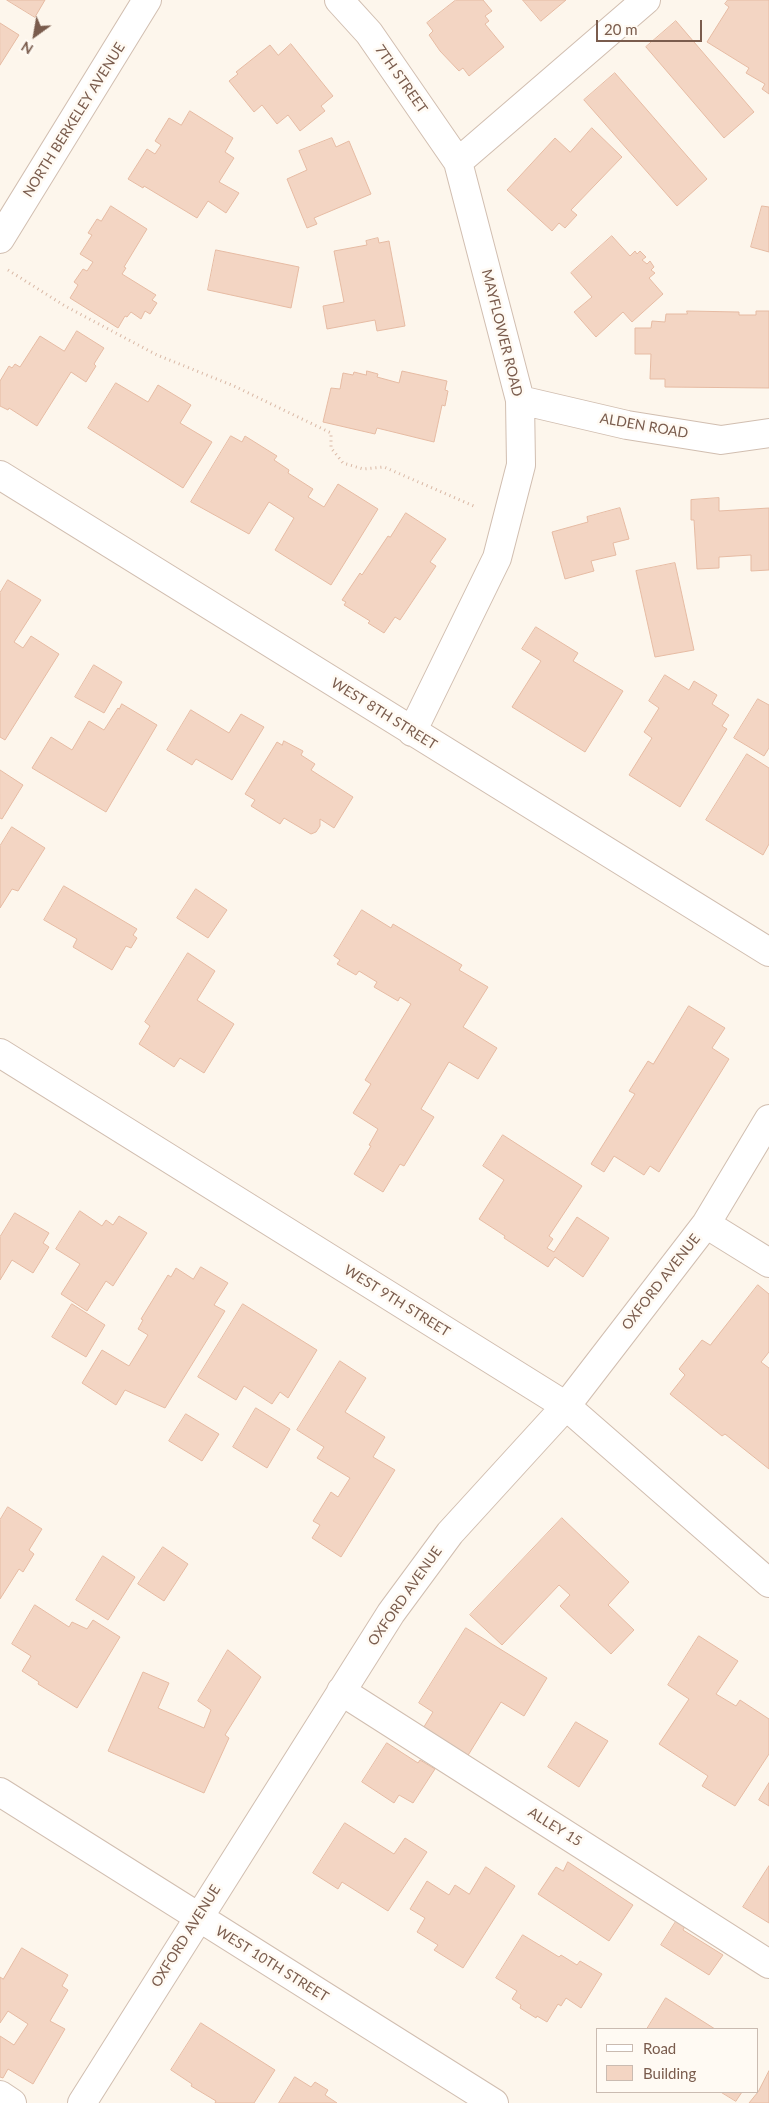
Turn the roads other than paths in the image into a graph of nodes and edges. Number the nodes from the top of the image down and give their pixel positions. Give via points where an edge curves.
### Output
1 (147, 0) edge
2 (339, 0) edge
3 (646, 0) edge
4 (458, 162) junction
5 (0, 239) edge
6 (520, 400) junction
7 (769, 433) edge
8 (0, 475) edge
9 (412, 732) junction
10 (769, 952) edge
11 (0, 1053) edge
12 (769, 1119) edge
13 (706, 1224) junction
14 (769, 1263) edge
15 (566, 1406) junction
16 (769, 1583) edge
17 (340, 1691) junction
18 (0, 1792) edge
19 (198, 1917) junction
20 (769, 1964) edge
21 (0, 2096) edge
22 (12, 2103) edge
23 (82, 2103) edge
24 (494, 2103) edge

1 - 5 street, NORTH BERKELEY AVENUE
2 - 4 street, 7TH STREET via 369,33
3 - 4 street
4 - 6 street, MAYFLOWER ROAD
6 - 7 street, ALDEN ROAD via 627,425 721,440
6 - 9 street, MAYFLOWER ROAD via 521,465 497,558
8 - 9 street, WEST 8TH STREET
9 - 10 street, WEST 8TH STREET
11 - 15 street, WEST 9TH STREET
12 - 13 street, OXFORD AVENUE
13 - 14 street
13 - 15 street, OXFORD AVENUE
15 - 16 street, WEST 9TH STREET
15 - 17 street, OXFORD AVENUE via 450,1533 391,1613
17 - 19 street, OXFORD AVENUE
17 - 20 street, ALLEY 15
18 - 19 street, WEST 10TH STREET
19 - 23 street, OXFORD AVENUE
19 - 24 street, WEST 10TH STREET
21 - 22 street

